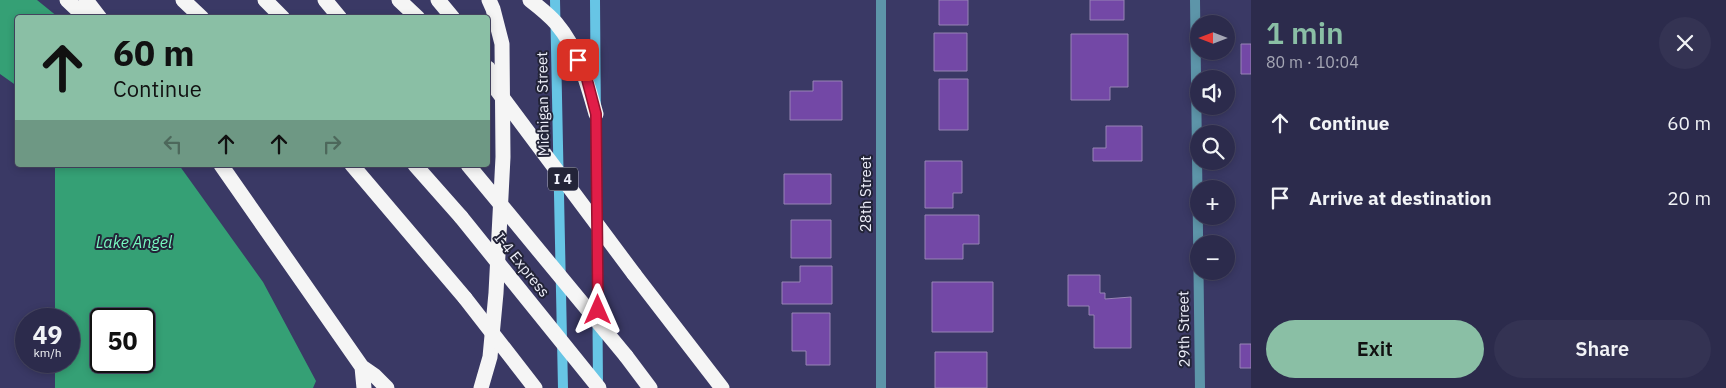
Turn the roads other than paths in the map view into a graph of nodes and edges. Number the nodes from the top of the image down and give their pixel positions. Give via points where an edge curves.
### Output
1 (67, 0) edge
2 (86, 0) edge
3 (183, 0) edge
4 (265, 0) edge
5 (325, 0) edge
6 (399, 0) edge
7 (438, 0) edge
8 (489, 0) edge
9 (530, 0) edge
10 (555, 0) edge
11 (595, 0) edge
12 (881, 0) edge
13 (1195, 0) edge
14 (83, 15) edge
15 (98, 15) edge
16 (199, 15) edge
17 (280, 15) edge
18 (338, 15) edge
19 (415, 15) edge
20 (451, 15) edge
21 (556, 23) junction
22 (490, 83) edge
23 (596, 114) junction
24 (222, 167) edge
25 (354, 167) edge
26 (418, 167) edge
27 (470, 167) edge
28 (362, 367) junction
29 (364, 388) edge
30 (387, 388) edge
31 (481, 388) edge
32 (535, 388) edge
33 (563, 388) edge
34 (599, 388) edge
35 (650, 388) edge
36 (722, 388) edge
37 (881, 388) edge
38 (1200, 388) edge

1 - 14 highway
2 - 15 highway
3 - 16 highway
4 - 17 highway
5 - 18 highway
6 - 19 highway
7 - 20 highway
8 - 31 highway via 502,44 503,157 490,357
9 - 21 highway
10 - 21 main road, Michigan Street
11 - 23 main road
12 - 37 street, 28th Street
13 - 38 street, 29th Street
21 - 23 highway via 585,72
21 - 33 main road, Michigan Street
22 - 36 highway, I 4, bridge
23 - 34 main road
24 - 28 highway
25 - 32 highway, bridge via 465,298
26 - 34 highway, I-4 Express, bridge
27 - 35 highway, I-4 Express, bridge
28 - 29 highway
28 - 30 highway

